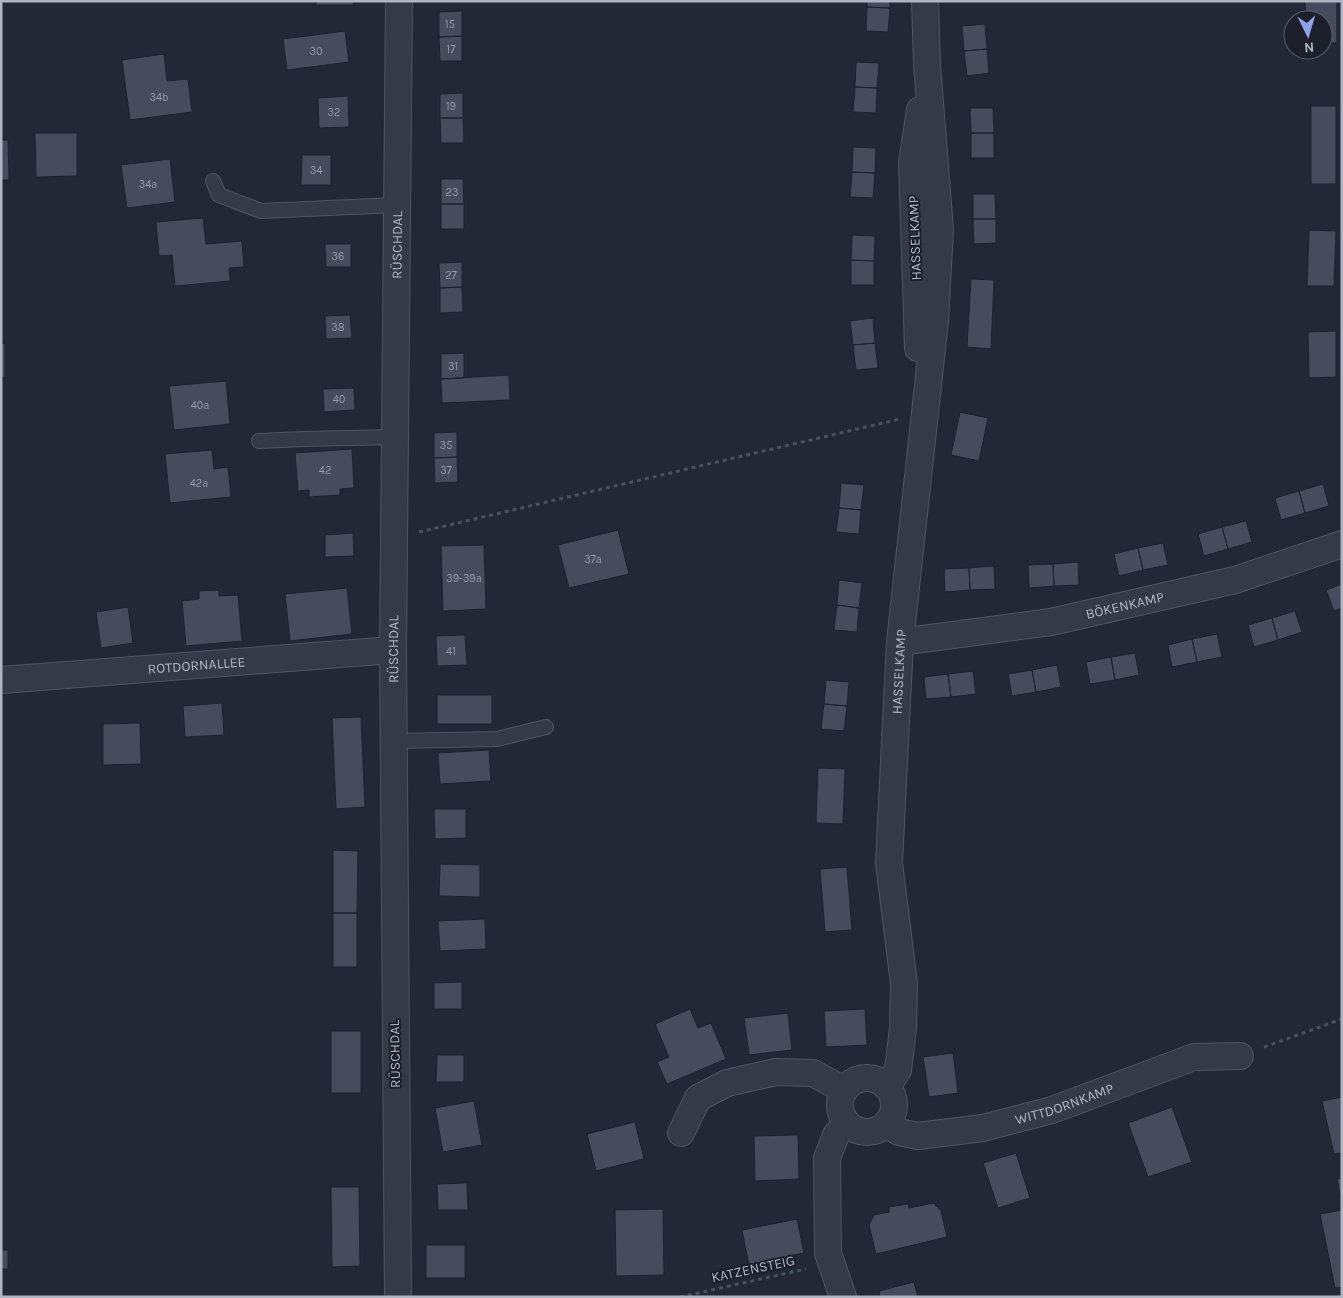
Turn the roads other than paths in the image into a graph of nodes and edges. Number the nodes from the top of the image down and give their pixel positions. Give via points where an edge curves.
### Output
1 (399, 1) edge
2 (925, 1) edge
3 (213, 181) dead end
4 (398, 205) junction
5 (395, 438) junction
6 (259, 441) dead end
7 (1342, 544) edge
8 (900, 642) junction
9 (393, 650) junction
10 (1, 680) edge
11 (546, 727) dead end
12 (393, 741) junction
13 (1240, 1056) road end
14 (887, 1086) junction
15 (844, 1090) junction
16 (847, 1123) junction
17 (886, 1124) junction
18 (681, 1133) dead end
19 (398, 1297) edge
20 (843, 1297) edge

1 - 4 street, RÜSCHDAL
2 - 8 street, HASSELKAMP via 940,229 935,321
3 - 4 lane via 218,195 261,211
4 - 5 street, RÜSCHDAL
5 - 6 lane
5 - 9 street, RÜSCHDAL
7 - 8 street, BÖKENKAMP via 1235,580 1051,622
8 - 14 street, HASSELKAMP via 889,863 904,984 903,1028 898,1070
9 - 10 street, ROTDORNALLEE
9 - 12 street, RÜSCHDAL
11 - 12 lane via 497,739
12 - 19 street, RÜSCHDAL
13 - 17 street, WITTDORNKAMP via 1194,1057 1052,1110 983,1128 918,1136 899,1132
14 - 15 street via 864,1077 856,1079
14 - 17 street via 892,1093 894,1110
15 - 16 street via 840,1107
15 - 18 street via 813,1073 776,1072 727,1083 698,1098
16 - 17 street via 866,1132
16 - 20 street via 836,1136 827,1158 830,1258

